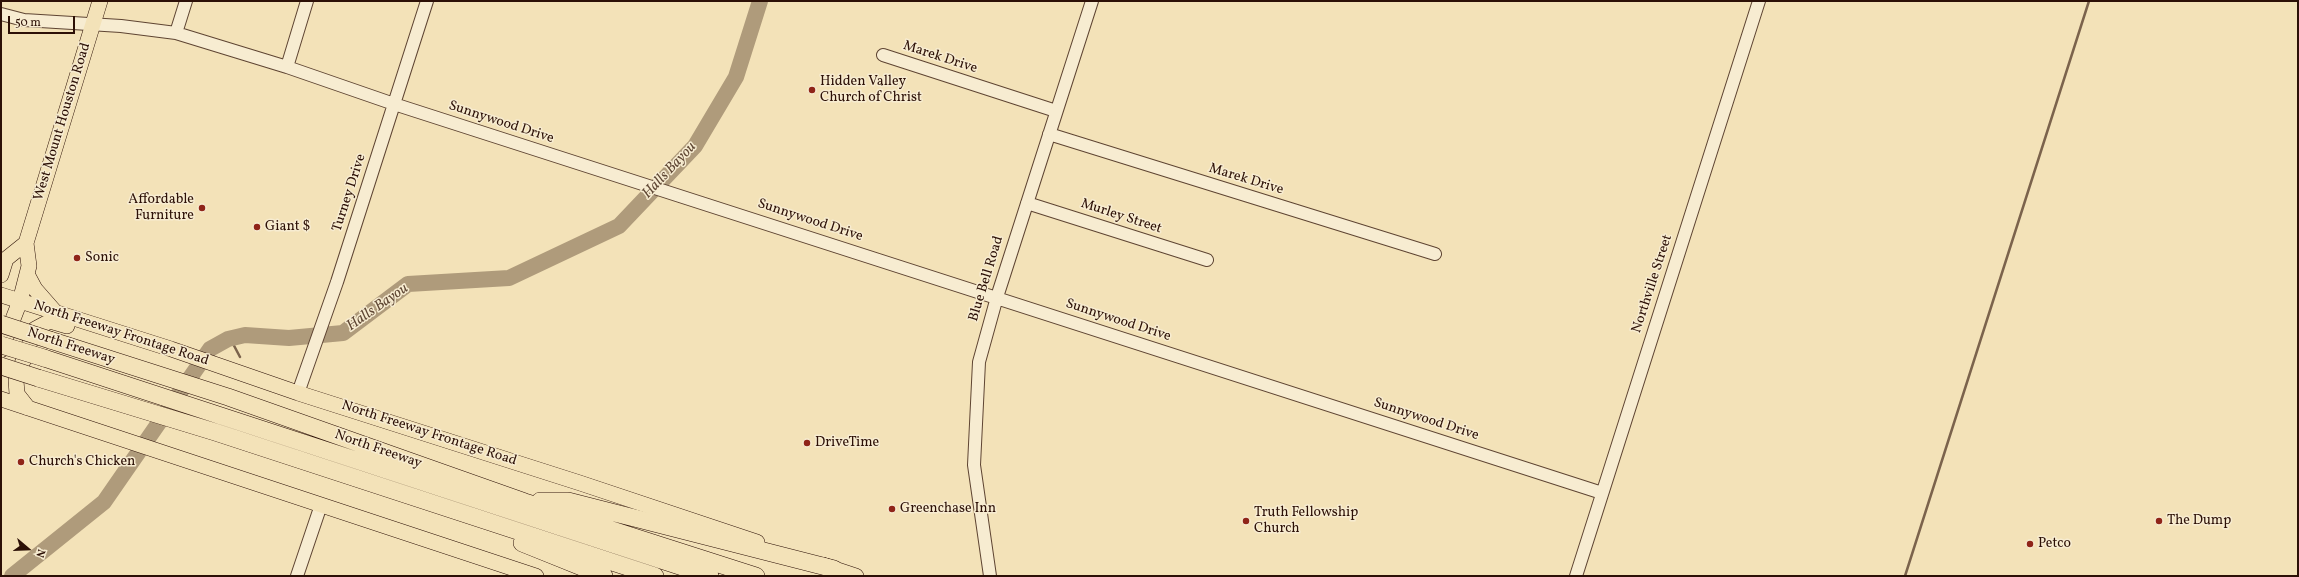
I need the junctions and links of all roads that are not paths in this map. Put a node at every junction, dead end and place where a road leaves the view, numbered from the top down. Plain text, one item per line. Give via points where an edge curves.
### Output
1 (100, 1) edge
2 (186, 1) edge
3 (307, 1) edge
4 (427, 1) edge
5 (1092, 1) edge
6 (1759, 1) edge
7 (1, 14) edge
8 (92, 24) junction
9 (176, 33) junction
10 (883, 55) dead end
11 (287, 66) junction
12 (394, 104) junction
13 (1056, 111) junction
14 (1049, 134) junction
15 (1026, 203) junction
16 (26, 243) junction
17 (1435, 254) dead end
18 (1207, 260) dead end
19 (27, 274) junction
20 (1, 275) edge
21 (1, 295) edge
22 (996, 297) junction
23 (20, 301) junction
24 (57, 314) junction
25 (1, 324) edge
26 (1, 345) edge
27 (171, 349) junction
28 (1, 350) edge
29 (1, 366) edge
30 (298, 394) junction
31 (1, 399) edge
32 (25, 408) junction
33 (1, 409) edge
34 (1602, 493) junction
35 (525, 502) junction
36 (321, 505) junction
37 (494, 524) junction
38 (834, 569) junction
39 (297, 576) edge
40 (536, 576) edge
41 (604, 576) edge
42 (655, 576) edge
43 (710, 576) edge
44 (756, 576) edge
45 (856, 576) edge
46 (990, 576) edge
47 (1576, 576) edge

1 - 8 main road, West Mount Houston Road
2 - 9 street
3 - 11 street
4 - 12 street, Turney Drive
5 - 13 street, Blue Bell Road
6 - 34 street, Northville Street
7 - 8 street, Sunnywood Drive via 24,20
8 - 9 street, Sunnywood Drive
8 - 16 main road, West Mount Houston Road
9 - 11 street, Sunnywood Drive
10 - 13 street, Marek Drive
11 - 12 street, Sunnywood Drive
12 - 22 street, Sunnywood Drive
12 - 30 street, Turney Drive
13 - 14 street, Blue Bell Road
14 - 15 street, Blue Bell Road
14 - 17 street, Marek Drive
15 - 18 street, Murley Street
15 - 22 street, Blue Bell Road
16 - 19 main road, West Mount Houston Road via 30,266
16 - 20 main road via 6,259
19 - 23 main road, West Mount Houston Road
19 - 24 main road via 35,290
21 - 23 main road, North Freeway Frontage Road
22 - 34 street, Sunnywood Drive
22 - 46 street, Blue Bell Road via 979,362 974,465
23 - 24 main road, North Freeway Frontage Road
23 - 28 main road, West Mount Houston Road
24 - 27 main road, North Freeway Frontage Road
25 - 35 highway, North Freeway, bridge via 228,397
26 - 43 highway, North Freeway, bridge
27 - 30 main road, North Freeway Frontage Road
27 - 32 main road via 116,342 58,322 42,324 35,329 16,380 17,394
29 - 37 highway, bridge via 215,432
30 - 38 main road, North Freeway Frontage Road via 589,486
31 - 32 main road
32 - 33 main road
32 - 36 main road
34 - 47 street, Northville Street
35 - 38 highway via 568,501
35 - 44 highway, North Freeway
36 - 39 street
36 - 40 main road
37 - 41 highway via 525,545
37 - 42 highway
38 - 45 main road, North Freeway Frontage Road

